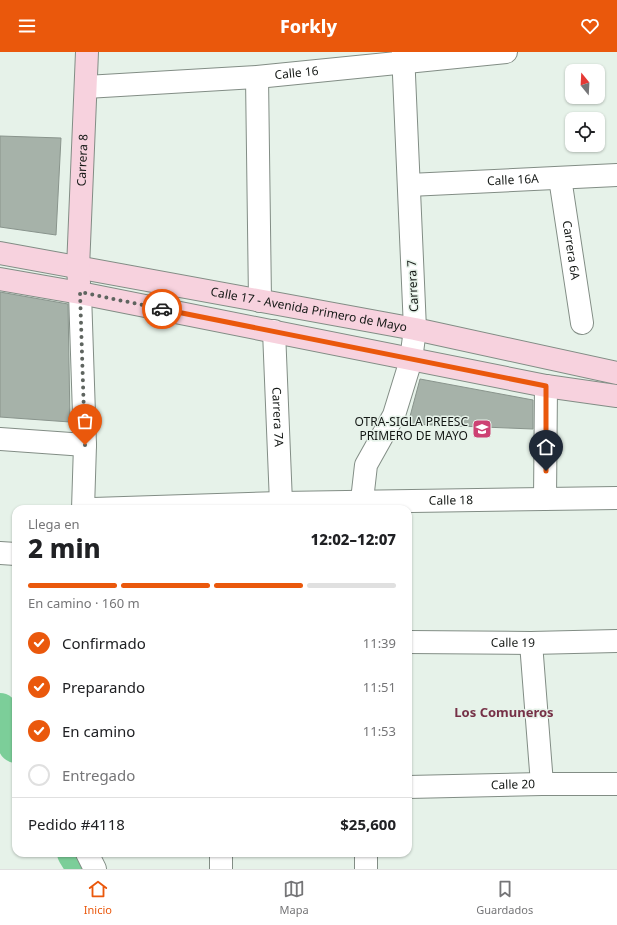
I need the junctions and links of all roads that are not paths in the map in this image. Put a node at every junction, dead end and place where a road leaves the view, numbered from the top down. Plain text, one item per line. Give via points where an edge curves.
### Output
1 (87, 52) edge
2 (506, 52) edge
3 (403, 57) edge
4 (257, 77) junction
5 (86, 86) junction
6 (617, 175) edge
7 (560, 178) junction
8 (409, 185) junction
9 (0, 254) edge
10 (78, 268) junction
11 (0, 279) edge
12 (80, 292) junction
13 (260, 301) junction
14 (582, 323) dead end
15 (415, 329) junction
16 (274, 331) junction
17 (411, 360) junction
18 (617, 373) edge
19 (546, 386) junction
20 (617, 396) edge
21 (0, 439) edge
22 (85, 445) junction
23 (617, 498) edge
24 (545, 499) junction
25 (281, 504) junction
26 (83, 505) edge
27 (265, 505) edge
28 (321, 505) edge
29 (361, 505) edge
30 (387, 505) edge
31 (0, 553) edge
32 (12, 554) edge
33 (617, 641) edge
34 (412, 642) edge
35 (531, 643) junction
36 (542, 784) junction
37 (617, 784) edge
38 (412, 787) edge
39 (89, 857) edge
40 (221, 857) edge
41 (366, 857) edge
42 (95, 869) edge
43 (221, 869) edge
44 (366, 869) edge

1 - 5 main road, Carrera 8
2 - 3 street, Calle 16
3 - 4 street, Calle 16
3 - 8 street, Carrera 7
4 - 5 street, Calle 16
4 - 13 street
5 - 10 main road, Carrera 8
6 - 7 street, Calle 16A
7 - 8 street, Calle 16A
7 - 14 street, Carrera 6A
8 - 15 street, Carrera 7
9 - 10 main road, Calle 17 - Avenida Primero de Mayo
10 - 12 main road, Carrera 8
10 - 13 main road, Calle 17 - Avenida Primero de Mayo
11 - 12 main road
12 - 16 main road
12 - 22 street
13 - 15 main road, Calle 17 - Avenida Primero de Mayo
15 - 17 street, Carrera 7
15 - 18 main road, Calle 17 - Avenida Primero de Mayo
16 - 17 main road
16 - 25 street, Carrera 7A
17 - 19 main road
17 - 29 street, Carrera 7 via 394,415 366,465
19 - 20 main road
19 - 24 street
21 - 22 street
22 - 26 street
23 - 24 street, Calle 18
24 - 30 street, Calle 18
25 - 27 street, Calle 18
25 - 28 street, Calle 18
31 - 32 street
33 - 35 street, Calle 19
34 - 35 street, Calle 19
35 - 36 street
36 - 37 street, Calle 20
36 - 38 street, Calle 20
39 - 42 street
40 - 43 street
41 - 44 street

